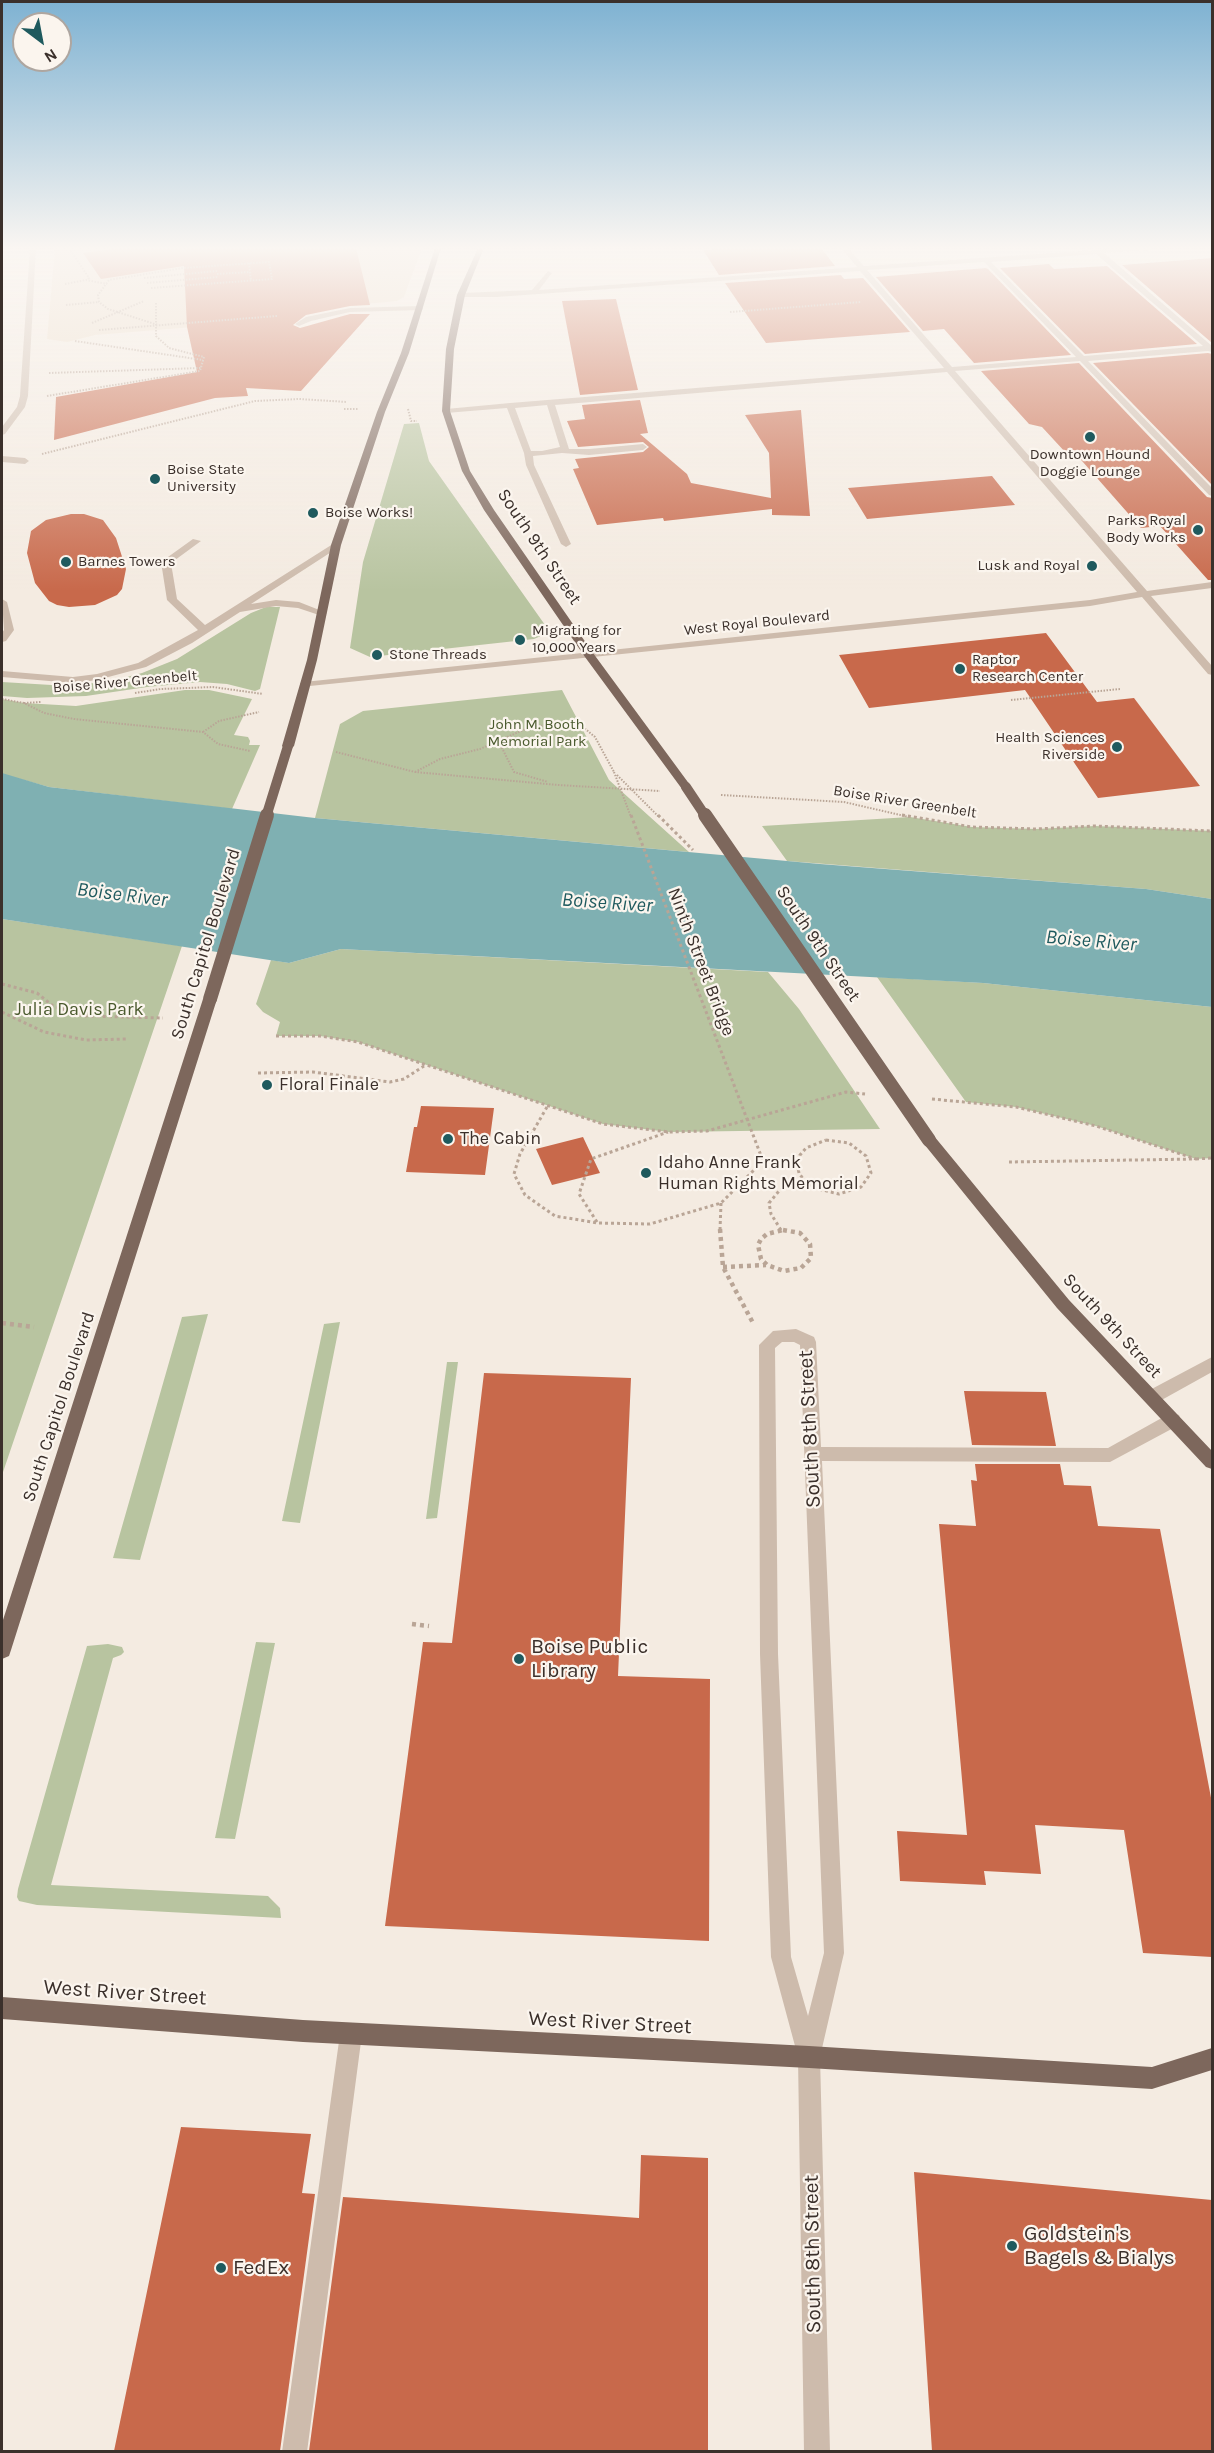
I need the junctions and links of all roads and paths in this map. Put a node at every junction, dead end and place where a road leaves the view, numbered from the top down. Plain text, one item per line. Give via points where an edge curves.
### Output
1 (26, 362) edge
2 (202, 362) edge
3 (400, 362) edge
4 (449, 362) edge
5 (943, 362) edge
6 (1028, 362) edge
7 (1086, 362) edge
8 (201, 368) junction
9 (949, 369) junction
10 (47, 373) dead end
11 (43, 397) dead end
12 (347, 402) dead end
13 (550, 402) junction
14 (510, 405) junction
15 (344, 409) dead end
16 (363, 409) dead end
17 (402, 409) dead end
18 (446, 411) junction
19 (417, 421) dead end
20 (2, 432) edge
21 (643, 447) dead end
22 (563, 451) junction
23 (528, 453) junction
24 (41, 454) dead end
25 (2, 459) edge
26 (25, 461) dead end
27 (1212, 493) edge
28 (196, 541) dead end
29 (566, 544) dead end
30 (336, 545) junction
31 (1212, 585) edge
32 (1145, 595) junction
33 (2, 602) edge
34 (234, 610) junction
35 (322, 613) junction
36 (204, 630) junction
37 (2, 639) edge
38 (589, 655) junction
39 (1212, 672) edge
40 (2, 674) edge
41 (304, 685) junction
42 (1120, 688) dead end
43 (127, 694) dead end
44 (263, 694) dead end
45 (2, 699) edge
46 (1011, 700) dead end
47 (47, 702) dead end
48 (24, 703) junction
49 (259, 712) dead end
50 (203, 732) junction
51 (498, 742) junction
52 (250, 751) dead end
53 (336, 752) dead end
54 (415, 772) junction
55 (614, 772) junction
56 (558, 785) junction
57 (665, 791) dead end
58 (712, 794) dead end
59 (1212, 831) edge
60 (693, 850) dead end
61 (2, 984) edge
62 (2, 1012) edge
63 (163, 1018) dead end
64 (276, 1036) dead end
65 (126, 1039) dead end
66 (425, 1066) junction
67 (258, 1073) dead end
68 (868, 1094) dead end
69 (922, 1098) dead end
70 (547, 1107) junction
71 (669, 1132) junction
72 (1212, 1158) edge
73 (1196, 1159) junction
74 (1009, 1162) dead end
75 (805, 1182) junction
76 (721, 1203) junction
77 (598, 1223) junction
78 (781, 1230) junction
79 (767, 1265) junction
80 (723, 1267) junction
81 (2, 1323) edge
82 (34, 1327) dead end
83 (767, 1345) junction
84 (1212, 1364) edge
85 (1152, 1397) junction
86 (1173, 1420) junction
87 (812, 1454) junction
88 (1212, 1462) edge
89 (412, 1624) dead end
90 (429, 1626) dead end
91 (2, 1650) edge
92 (2, 2008) edge
93 (351, 2034) junction
94 (809, 2057) junction
95 (1212, 2059) edge
96 (294, 2451) edge
97 (817, 2451) edge

1 - 20 street via 21,407
2 - 8 path
3 - 30 main road, South Capitol Boulevard
4 - 18 main road
5 - 9 street
6 - 9 street
7 - 27 street
8 - 10 path
8 - 11 path
9 - 13 street
9 - 32 street
12 - 24 path via 247,402
13 - 14 street
13 - 22 street
14 - 18 street
14 - 23 street
15 - 16 path
17 - 19 path via 408,409 411,421
18 - 38 main road, South 9th Street via 466,471
21 - 22 street
22 - 23 street
23 - 29 street
25 - 26 street
28 - 36 street via 166,562 172,600
30 - 34 street
30 - 35 main road, South Capitol Boulevard
31 - 32 street, West Royal Boulevard
32 - 38 street, West Royal Boulevard
32 - 39 street
33 - 37 street via 9,630
34 - 35 street via 276,603
34 - 36 street
35 - 41 main road, South Capitol Boulevard
36 - 40 street via 158,658 97,677 74,680
38 - 41 street, West Royal Boulevard
38 - 85 main road, South 9th Street, bridge via 686,787 929,1140 1063,1304
41 - 91 main road, South Capitol Boulevard, bridge via 210,999
42 - 46 path
43 - 44 path, Boise River Greenbelt via 213,687
45 - 48 path, Boise River Greenbelt
47 - 48 path, Boise River Greenbelt
48 - 50 path, Boise River Greenbelt via 44,713 74,719
49 - 50 path via 219,721
50 - 52 path, Boise River Greenbelt via 218,744
51 - 54 path via 440,759
51 - 55 path via 530,727 567,723 596,737
51 - 56 path via 514,772
53 - 54 path
54 - 56 path
55 - 60 path, bridge
55 - 76 path, Ninth Street Bridge, bridge via 763,1161
56 - 57 path
58 - 59 path, Boise River Greenbelt via 844,802 972,827 1095,826
61 - 63 path via 37,993 53,1006 84,1016
62 - 65 path via 44,1032 86,1040
64 - 66 path via 320,1036 358,1042
66 - 67 path via 404,1079 390,1082 313,1072
66 - 70 path
68 - 71 path via 846,1092 707,1131
69 - 73 path via 1016,1107 1096,1126
70 - 71 path via 603,1124
70 - 77 path via 520,1154 514,1174 525,1196 555,1216
71 - 77 path via 591,1160 579,1194
72 - 73 path
73 - 74 path
75 - 75 path via 826,1193 851,1192 867,1181 870,1164 849,1143 816,1142 806,1148 797,1164
75 - 78 path via 791,1184 769,1203
76 - 77 path via 650,1224
76 - 80 path
78 - 79 path via 767,1234 758,1245 761,1259
78 - 79 path via 792,1230 806,1239 811,1258 793,1271
79 - 80 path
80 - 83 path
81 - 82 path
83 - 87 street, South 8th Street via 778,1335 796,1335 808,1342
83 - 94 street, South 8th Street via 769,1654 782,1957
84 - 85 street
85 - 86 main road, South 9th Street
86 - 87 street via 1110,1455
86 - 88 main road, South 9th Street
87 - 94 street, South 8th Street via 834,1953
89 - 90 path
92 - 93 main road, West River Street
93 - 94 main road, West River Street
93 - 96 street
94 - 95 main road, West River Street via 1152,2078
94 - 97 street, South 8th Street

